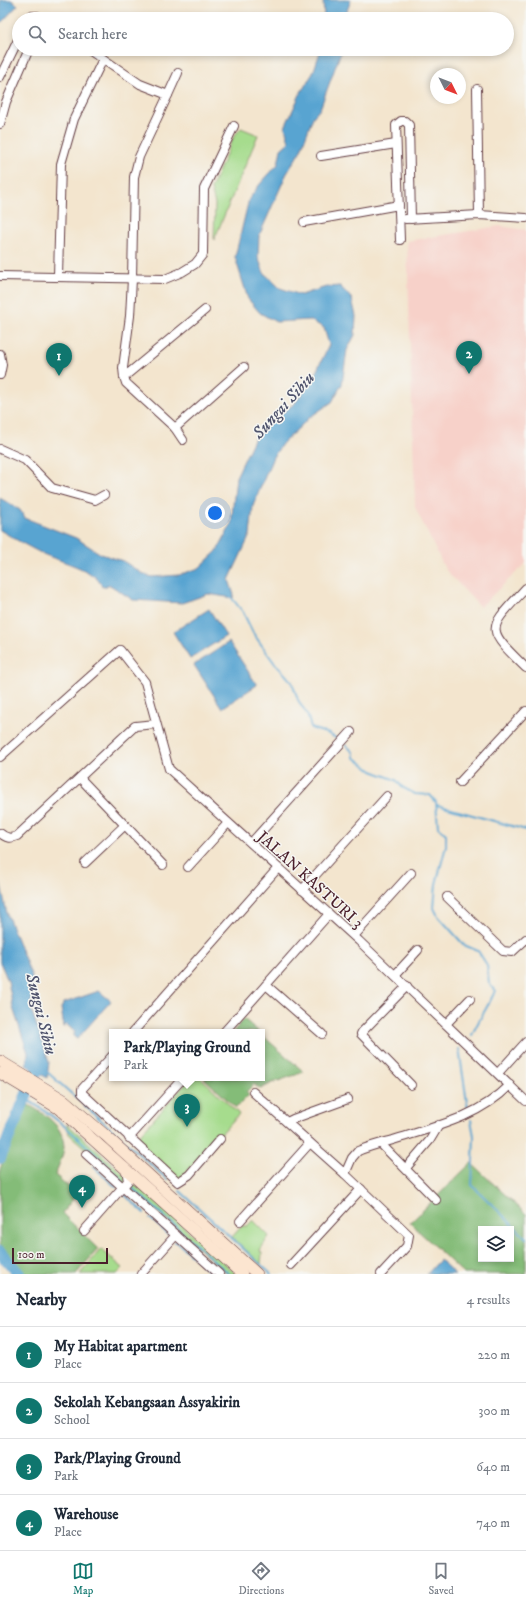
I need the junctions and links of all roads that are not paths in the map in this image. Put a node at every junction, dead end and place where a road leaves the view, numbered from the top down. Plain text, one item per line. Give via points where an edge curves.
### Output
1 (12, 52) edge
2 (26, 56) edge
3 (98, 56) edge
4 (103, 59) junction
5 (178, 73) dead end
6 (0, 77) edge
7 (477, 89) dead end
8 (168, 95) junction
9 (0, 124) edge
10 (234, 126) dead end
11 (396, 144) junction
12 (320, 156) dead end
13 (399, 205) junction
14 (479, 215) junction
15 (526, 218) edge
16 (411, 219) junction
17 (399, 220) junction
18 (304, 222) dead end
19 (400, 240) dead end
20 (0, 276) edge
21 (58, 276) junction
22 (132, 279) junction
23 (205, 310) dead end
24 (0, 354) edge
25 (244, 367) dead end
26 (0, 375) edge
27 (124, 377) junction
28 (174, 428) junction
29 (183, 440) dead end
30 (0, 449) edge
31 (104, 495) dead end
32 (526, 588) edge
33 (526, 668) edge
34 (526, 710) edge
35 (156, 724) junction
36 (351, 732) dead end
37 (0, 758) edge
38 (80, 778) junction
39 (460, 782) dead end
40 (387, 796) dead end
41 (228, 823) junction
42 (126, 825) junction
43 (0, 833) edge
44 (250, 844) junction
45 (85, 863) dead end
46 (163, 865) dead end
47 (188, 867) dead end
48 (278, 868) junction
49 (411, 873) dead end
50 (302, 890) junction
51 (447, 897) dead end
52 (329, 914) junction
53 (354, 936) junction
54 (526, 939) edge
55 (418, 950) dead end
56 (395, 975) junction
57 (266, 985) junction
58 (407, 986) junction
59 (470, 999) dead end
60 (446, 1024) junction
61 (136, 1029) edge
62 (227, 1029) edge
63 (322, 1034) dead end
64 (526, 1042) edge
65 (109, 1059) edge
66 (0, 1061) edge
67 (0, 1073) edge
68 (498, 1073) junction
69 (180, 1081) edge
70 (411, 1085) dead end
71 (510, 1085) junction
72 (253, 1092) dead end
73 (348, 1099) dead end
74 (526, 1101) edge
75 (61, 1104) junction
76 (287, 1122) junction
77 (439, 1126) junction
78 (129, 1138) junction
79 (220, 1139) dead end
80 (310, 1143) junction
81 (381, 1144) junction
82 (86, 1154) dead end
83 (406, 1168) junction
84 (126, 1169) junction
85 (345, 1174) junction
86 (178, 1182) junction
87 (123, 1187) junction
88 (361, 1189) junction
89 (165, 1197) junction
90 (436, 1200) dead end
91 (240, 1221) dead end
92 (84, 1232) dead end
93 (176, 1235) junction
94 (291, 1265) dead end
95 (141, 1274) edge
96 (219, 1274) edge
97 (242, 1274) edge
98 (257, 1274) edge
99 (381, 1274) edge

1 - 6 street
2 - 9 street via 6,102
3 - 4 street
4 - 8 street via 140,84
4 - 21 street via 74,119 61,164
5 - 8 street
7 - 14 street
8 - 22 street via 139,157 134,177
10 - 22 street via 204,190 203,254 195,264 172,277
11 - 12 street
11 - 13 street
11 - 16 street via 396,125 405,121 409,125
13 - 17 street
13 - 18 street
14 - 15 street
14 - 16 street
16 - 17 street
17 - 19 street
20 - 21 street
21 - 22 street
22 - 27 street
23 - 27 street
24 - 26 street
25 - 28 street
27 - 28 street via 126,383
28 - 29 street
30 - 31 street via 25,460 52,488 95,500
32 - 33 street via 498,619 494,629 502,645
34 - 39 street
35 - 37 street, JALAN KASTURI 3 via 144,682 120,650
35 - 38 street via 135,726
35 - 41 street, JALAN KASTURI 3 via 167,766
36 - 44 street
38 - 42 street
38 - 43 street via 17,836 5,837
40 - 50 street
41 - 44 street, JALAN KASTURI 3
41 - 47 street
42 - 45 street
42 - 46 street
44 - 48 street, JALAN KASTURI 3
48 - 50 street, JALAN KASTURI 3
48 - 61 street
49 - 53 street
50 - 52 street, JALAN KASTURI 3
51 - 54 street via 503,951 512,952
52 - 53 street, JALAN KASTURI 3
52 - 57 street
53 - 56 street, JALAN KASTURI 3
55 - 56 street
56 - 58 street, JALAN KASTURI 3
57 - 62 street
57 - 63 street
58 - 60 street, JALAN KASTURI 3
58 - 70 street via 362,1034
59 - 60 street
60 - 68 street, JALAN KASTURI 3
64 - 68 street
65 - 78 street via 81,1091
66 - 75 street
67 - 75 street
68 - 71 street, JALAN KASTURI 3
69 - 78 street
71 - 74 street, JALAN KASTURI 3
71 - 77 street via 492,1102 480,1109
72 - 76 street
73 - 76 street
75 - 84 street
75 - 89 street
76 - 80 street
77 - 81 street
77 - 83 street
78 - 86 street
79 - 86 street via 189,1174
80 - 85 street
80 - 91 street
81 - 83 street
81 - 85 street via 358,1151
82 - 87 street
83 - 90 street
84 - 87 street via 128,1178
84 - 89 street
85 - 88 street
86 - 89 street
87 - 92 street
87 - 93 street
88 - 94 street
88 - 99 street via 409,1235 407,1246
89 - 97 street
89 - 98 street
93 - 95 street
93 - 96 street

